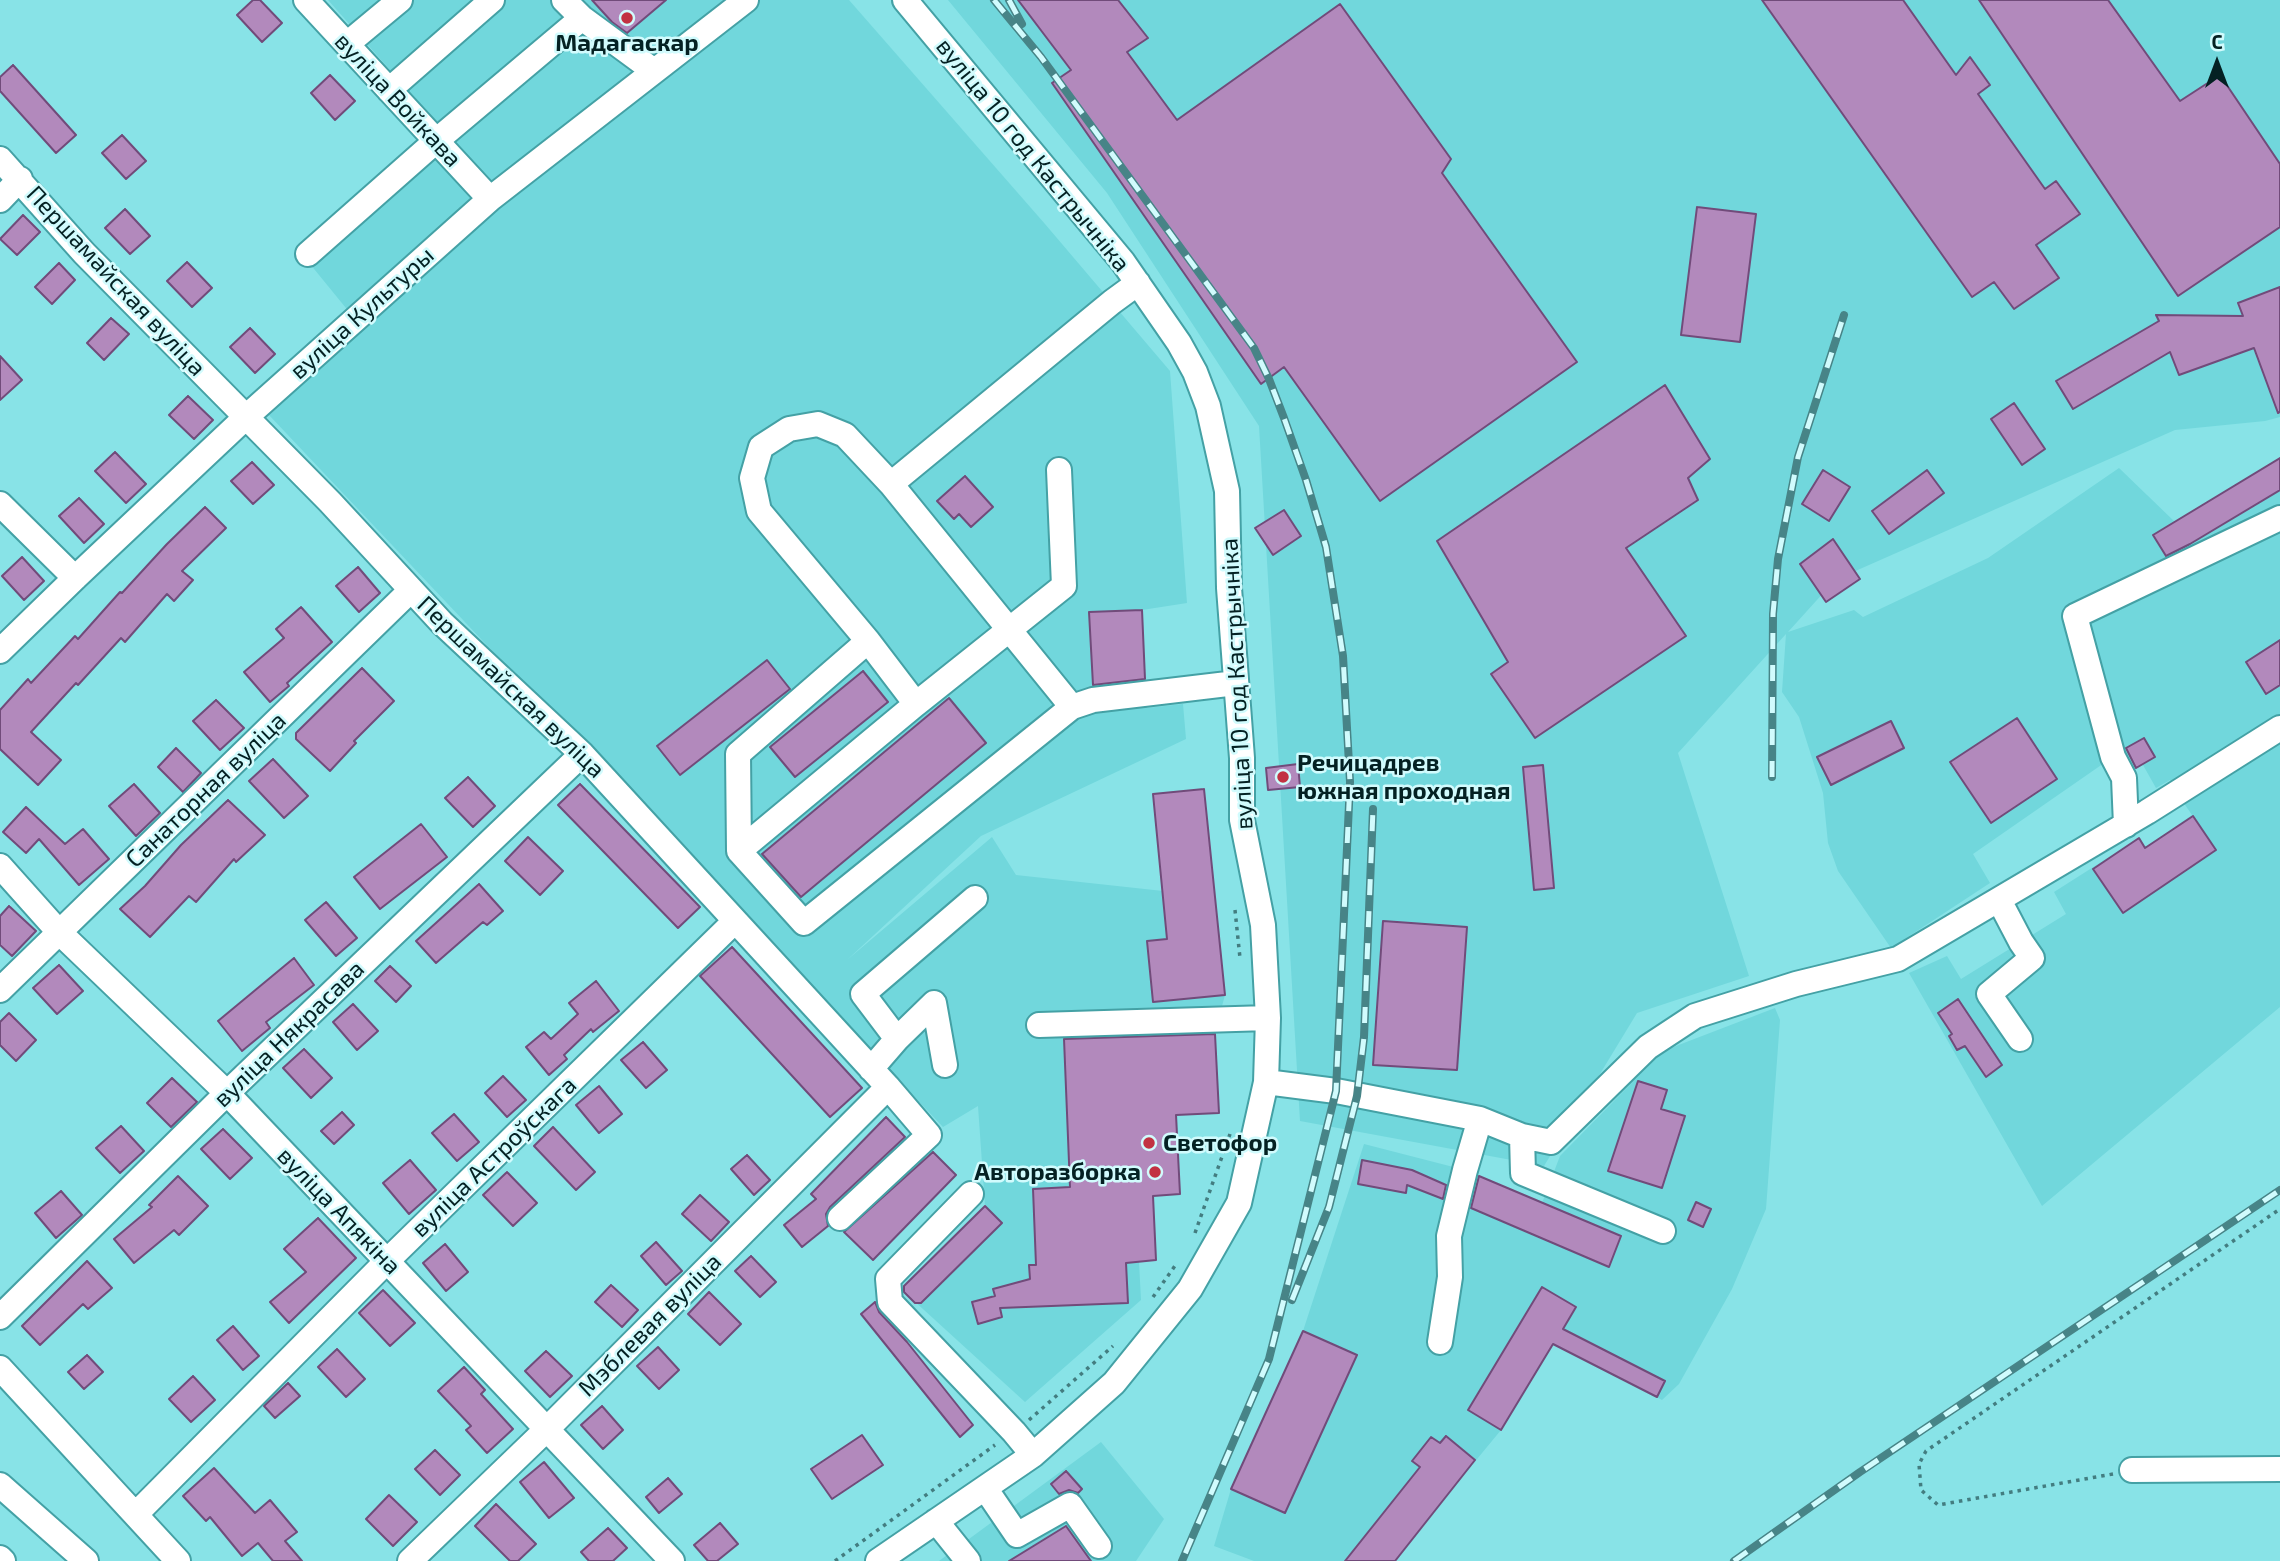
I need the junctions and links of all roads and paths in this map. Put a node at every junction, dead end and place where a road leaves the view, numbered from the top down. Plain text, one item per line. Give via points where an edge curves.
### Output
1 (306, 0) edge
2 (400, 0) edge
3 (492, 0) edge
4 (564, 0) edge
5 (746, 0) edge
6 (905, 0) edge
7 (582, 18) junction
8 (347, 44) junction
9 (654, 71) junction
10 (389, 90) junction
11 (436, 141) junction
12 (0, 159) edge
13 (20, 179) junction
14 (490, 199) junction
15 (0, 200) edge
16 (308, 254) dead end
17 (1138, 283) junction
18 (246, 417) junction
19 (1059, 470) dead end
20 (891, 484) junction
21 (0, 503) edge
22 (2280, 518) edge
23 (75, 578) junction
24 (411, 590) junction
25 (1009, 629) junction
26 (868, 641) junction
27 (0, 652) edge
28 (1236, 683) junction
29 (916, 704) junction
30 (1072, 707) junction
31 (2280, 729) edge
32 (582, 754) junction
33 (2126, 825) junction
34 (739, 851) junction
35 (0, 866) edge
36 (975, 898) dead end
37 (1999, 900) junction
38 (1235, 907) dead end
39 (735, 921) junction
40 (59, 932) junction
41 (1242, 970) dead end
42 (0, 990) edge
43 (1268, 1018) junction
44 (1039, 1025) dead end
45 (897, 1040) junction
46 (2020, 1040) dead end
47 (945, 1065) dead end
48 (879, 1078) junction
49 (1266, 1082) junction
50 (227, 1093) junction
51 (1480, 1119) junction
52 (1232, 1128) dead end
53 (1522, 1136) junction
54 (971, 1194) dead end
55 (2280, 1209) edge
56 (840, 1218) dead end
57 (1663, 1231) dead end
58 (1195, 1232) dead end
59 (1183, 1255) dead end
60 (387, 1261) junction
61 (1145, 1307) dead end
62 (0, 1317) edge
63 (1440, 1342) dead end
64 (1113, 1346) dead end
65 (0, 1368) edge
66 (548, 1428) junction
67 (1014, 1432) junction
68 (1033, 1455) junction
69 (2280, 1469) edge
70 (2132, 1470) joint
71 (0, 1485) edge
72 (985, 1488) junction
73 (136, 1514) junction
74 (936, 1521) junction
75 (1099, 1546) dead end
76 (86, 1561) edge
77 (178, 1561) edge
78 (410, 1561) edge
79 (672, 1561) edge
80 (835, 1561) edge
81 (878, 1561) edge
82 (968, 1561) edge

1 - 8 street, вуліца Войкава
2 - 8 street
3 - 10 street
4 - 7 street
5 - 9 street, вуліца Культуры
6 - 17 street, вуліца 10 год Кастрычніка
7 - 9 street
7 - 11 street
8 - 10 street, вуліца Войкава
9 - 14 street, вуліца Культуры
10 - 11 street, вуліца Войкава
11 - 14 street, вуліца Войкава
11 - 16 street
12 - 13 street, Першамайская вуліца
13 - 15 street
13 - 18 street, Першамайская вуліца via 84,253
14 - 18 street, вуліца Культуры
17 - 20 street
17 - 28 street, вуліца 10 год Кастрычніка via 1179,343 1208,407 1227,491
18 - 23 street, вуліца Культуры
18 - 24 street, Першамайская вуліца
19 - 25 street via 1064,586
20 - 25 street
20 - 26 street via 845,435 818,424 789,429 761,447 752,478 760,511
21 - 23 street
22 - 33 street via 2075,617 2113,757 2124,778
23 - 27 street, вуліца Культуры
24 - 32 street, Першамайская вуліца
24 - 40 street, Санаторная вуліца
25 - 29 street
25 - 30 street
26 - 29 street
26 - 34 street via 738,754
28 - 30 street via 1093,700
28 - 43 street, вуліца 10 год Кастрычніка via 1242,820 1262,925
29 - 34 street
30 - 34 street via 804,923
31 - 33 street
32 - 39 street, Першамайская вуліца
32 - 50 street, вуліца Някрасава
33 - 37 street
35 - 40 street, вуліца Апякіна
36 - 45 street via 863,994
37 - 46 street via 2032,958 1989,993
37 - 53 street via 1898,959 1796,984 1695,1016 1648,1047 1550,1142
38 - 41 path
39 - 48 street, Першамайская вуліца
39 - 60 street, вуліца Астроўскага
40 - 42 street, Санаторная вуліца
40 - 50 street, вуліца Апякіна
43 - 44 street
43 - 49 street, вуліца 10 год Кастрычніка
45 - 47 street, Мэблевая вуліца via 934,1003
45 - 48 street, Мэблевая вуліца
48 - 56 street, Першамайская вуліца via 929,1135
48 - 66 street, Мэблевая вуліца
49 - 51 street
49 - 68 street, вуліца 10 год Кастрычніка via 1239,1203 1190,1289 1114,1382
50 - 60 street, вуліца Апякіна
50 - 62 street, вуліца Някрасава
51 - 53 street
51 - 63 street via 1449,1236 1450,1277
52 - 58 path
53 - 57 street via 1522,1173
54 - 67 street via 888,1279 890,1302
55 - 70 path via 1926,1451 1919,1464 1922,1490 1938,1505
59 - 61 path
60 - 66 street, вуліца Апякіна
60 - 73 street, вуліца Астроўскага
64 - 67 path
65 - 73 street
66 - 78 street, Мэблевая вуліца
66 - 79 street, вуліца Апякіна
67 - 68 street
67 - 80 path
68 - 72 street, вуліца 10 год Кастрычніка
69 - 70 street
71 - 76 street
72 - 74 street, вуліца 10 год Кастрычніка
72 - 75 street via 1017,1535 1070,1505
73 - 77 street
74 - 81 street, вуліца 10 год Кастрычніка
74 - 82 street

